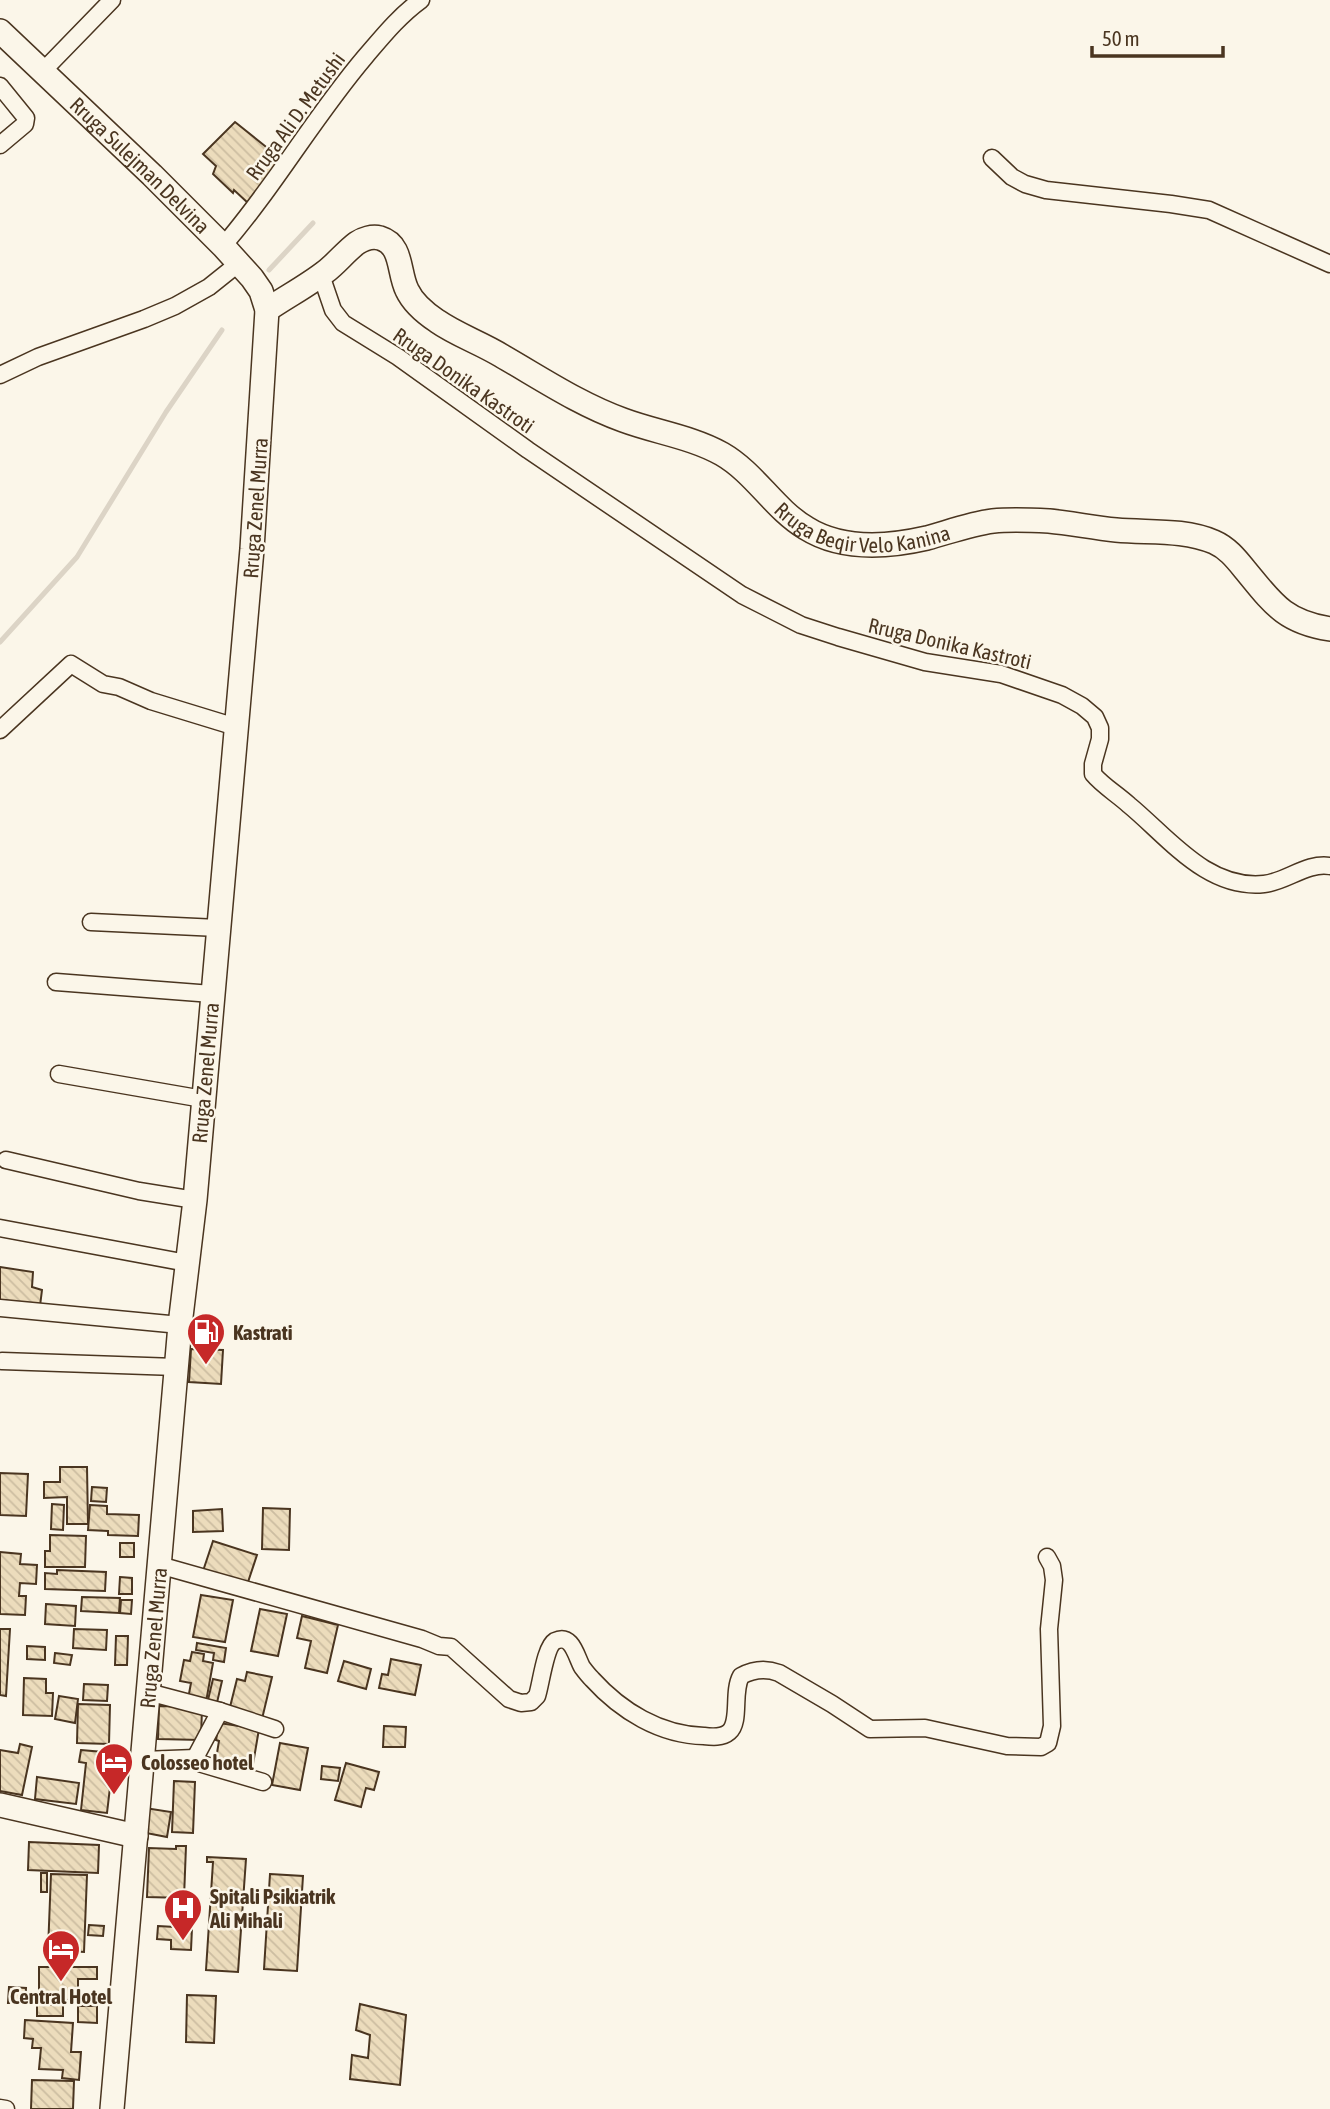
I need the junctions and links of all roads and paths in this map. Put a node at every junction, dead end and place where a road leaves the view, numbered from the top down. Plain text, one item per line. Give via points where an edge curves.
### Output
1 (112, 0) edge
2 (421, 0) edge
3 (400, 6) edge
4 (0, 31) edge
5 (43, 71) junction
6 (0, 86) edge
7 (0, 145) edge
8 (992, 158) dead end
9 (223, 246) junction
10 (239, 263) junction
11 (1330, 264) edge
12 (321, 275) junction
13 (267, 310) junction
14 (0, 375) edge
15 (1330, 629) edge
16 (236, 727) junction
17 (0, 730) edge
18 (1330, 866) edge
19 (91, 922) dead end
20 (218, 928) junction
21 (56, 982) dead end
22 (212, 994) junction
23 (59, 1074) dead end
24 (202, 1099) junction
25 (6, 1160) dead end
26 (194, 1200) junction
27 (0, 1228) edge
28 (187, 1263) junction
29 (0, 1308) edge
30 (180, 1325) junction
31 (2, 1362) dead end
32 (176, 1367) junction
33 (1047, 1558) dead end
34 (159, 1565) junction
35 (148, 1692) junction
36 (220, 1711) junction
37 (275, 1729) dead end
38 (195, 1758) junction
39 (143, 1760) junction
40 (263, 1782) dead end
41 (0, 1805) edge
42 (136, 1836) junction
43 (0, 2108) edge
44 (6, 2109) edge
45 (111, 2109) edge

1 - 5 street
2 - 3 street, Rruga Ali D. Metushi
3 - 9 street, Rruga Ali D. Metushi
4 - 5 main road, Rruga Sulejman Delvina
5 - 9 main road, Rruga Sulejman Delvina
6 - 7 street via 26,118
8 - 11 street via 1012,177 1046,190 1209,210
9 - 10 main road, Rruga Sulejman Delvina
10 - 13 main road, Rruga Sulejman Delvina via 261,291
10 - 14 street via 175,306
12 - 13 main road
12 - 15 main road, Rruga Beqir Velo Kanina via 355,244 373,237 383,239 397,253 408,293 437,321 582,404 723,455 805,528 825,537 849,543 901,543 993,521 1021,520 1195,536 1231,553 1287,615
12 - 18 street, Rruga Donika Kastroti via 333,310 343,323 742,595 801,625 925,662 1001,674 1083,706 1100,728 1093,774 1198,866 1253,885
13 - 16 main road, Rruga Zenel Murra
16 - 17 street via 103,684 71,664
16 - 20 main road, Rruga Zenel Murra
19 - 20 street
20 - 22 main road, Rruga Zenel Murra
21 - 22 street
22 - 24 main road, Rruga Zenel Murra
23 - 24 street
24 - 26 main road, Rruga Zenel Murra
25 - 26 street
26 - 28 main road, Rruga Zenel Murra
27 - 28 street
28 - 30 main road, Rruga Zenel Murra
29 - 30 street
30 - 32 main road, Rruga Zenel Murra
31 - 32 street
32 - 34 main road, Rruga Zenel Murra
33 - 34 street via 1054,1572 1049,1629 1052,1726 1048,1743 1030,1748 925,1727 870,1729 770,1670 741,1676 730,1731 716,1737 671,1732 650,1725 602,1689 565,1640 550,1645 537,1696 521,1703 509,1699 451,1647
34 - 35 main road, Rruga Zenel Murra
35 - 36 street
35 - 39 main road, Rruga Zenel Murra
36 - 37 street
36 - 38 street
38 - 39 street
38 - 40 street
39 - 42 main road, Rruga Zenel Murra
41 - 42 main road
42 - 45 main road, Rruga Zenel Murra
43 - 44 street

